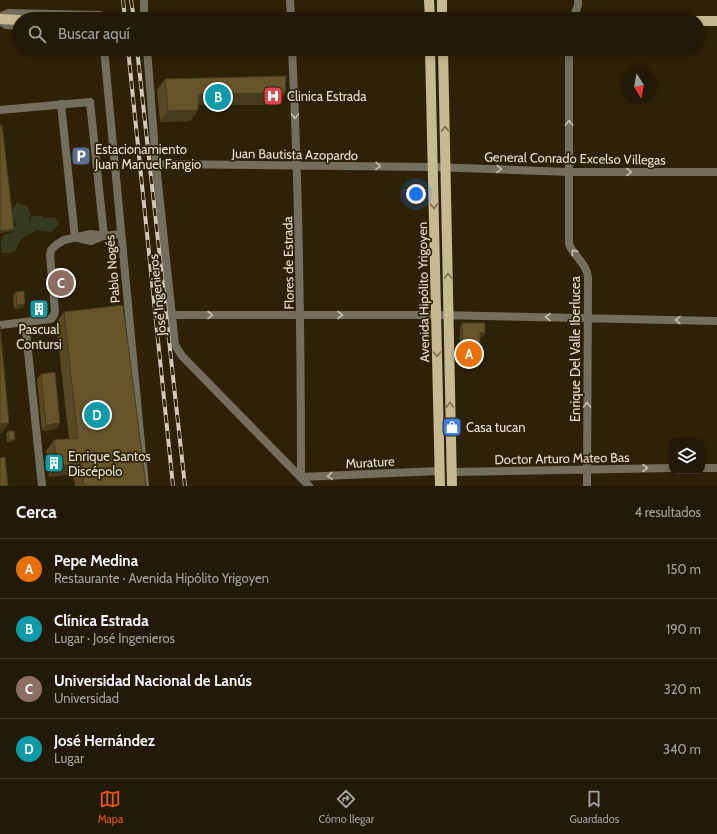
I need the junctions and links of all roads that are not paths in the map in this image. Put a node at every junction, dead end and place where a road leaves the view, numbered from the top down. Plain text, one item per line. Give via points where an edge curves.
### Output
1 (144, 0) edge
2 (290, 0) edge
3 (429, 0) edge
4 (442, 0) edge
5 (578, 0) edge
6 (144, 12) edge
7 (291, 12) edge
8 (430, 12) edge
9 (442, 12) edge
10 (576, 12) edge
11 (12, 13) edge
12 (0, 19) edge
13 (12, 20) edge
14 (705, 21) edge
15 (717, 21) edge
16 (12, 25) edge
17 (105, 56) edge
18 (148, 56) edge
19 (292, 56) edge
20 (430, 56) edge
21 (443, 56) edge
22 (569, 56) edge
23 (61, 104) junction
24 (0, 110) edge
25 (156, 164) junction
26 (298, 166) junction
27 (433, 167) junction
28 (446, 168) junction
29 (569, 172) junction
30 (717, 172) edge
31 (121, 234) junction
32 (104, 236) junction
33 (76, 238) junction
34 (171, 315) junction
35 (301, 315) junction
36 (436, 315) junction
37 (448, 315) junction
38 (588, 317) junction
39 (717, 321) edge
40 (25, 322) junction
41 (0, 325) edge
42 (669, 468) edge
43 (705, 468) edge
44 (717, 468) edge
45 (587, 469) junction
46 (439, 471) junction
47 (452, 472) junction
48 (301, 477) junction
49 (42, 486) edge
50 (145, 486) edge
51 (309, 486) edge
52 (440, 486) edge
53 (452, 486) edge
54 (587, 486) edge

1 - 6 street
2 - 7 street
3 - 8 main road
4 - 9 main road
5 - 10 street
11 - 12 street
12 - 13 main road
12 - 16 street via 6,25
14 - 15 main road
17 - 31 street, Pablo Nogés
18 - 25 street, José Ingenieros
19 -> 26 street, Flores de Estrada
20 - 27 main road, Avenida Hipólito Yrigoyen
28 -> 21 main road, Avenida Hipólito Yrigoyen
29 -> 22 street, Enrique Del Valle Iberlucea
23 - 24 street
23 - 32 street via 90,102
23 - 33 street
25 - 26 street, Juan Bautista Azopardo
25 - 34 street, José Ingenieros
26 -> 27 street, Juan Bautista Azopardo
26 - 35 street, Flores de Estrada
27 - 28 street, General Conrado Excelso Villegas
27 -> 36 main road, Avenida Hipólito Yrigoyen
28 -> 29 street, General Conrado Excelso Villegas
37 -> 28 main road, Avenida Hipólito Yrigoyen
29 -> 30 street, General Conrado Excelso Villegas
38 -> 29 street, Enrique Del Valle Iberlucea via 588,273 569,244
31 - 32 street
31 - 50 street, Pablo Nogés
32 - 33 street via 92,241
33 - 40 street via 64,240 51,250 54,316 51,319
34 -> 35 street
34 - 48 street, José Ingenieros via 177,350
35 -> 36 street
35 - 48 street, Flores de Estrada
36 - 37 street
36 -> 46 main road, Avenida Hipólito Yrigoyen
38 -> 37 street
47 -> 37 main road, Avenida Hipólito Yrigoyen
39 -> 38 street
45 -> 38 street, Enrique Del Valle Iberlucea
40 - 41 street
40 - 49 street
45 -> 42 street, Doctor Arturo Mateo Bas
43 - 44 street
45 - 47 street, Doctor Arturo Mateo Bas
45 - 54 street, Enrique Del Valle Iberlucea
46 -> 48 street, Murature
46 - 52 main road, Avenida Hipólito Yrigoyen
47 - 53 main road, Avenida Hipólito Yrigoyen
48 - 51 street, José Ingenieros

